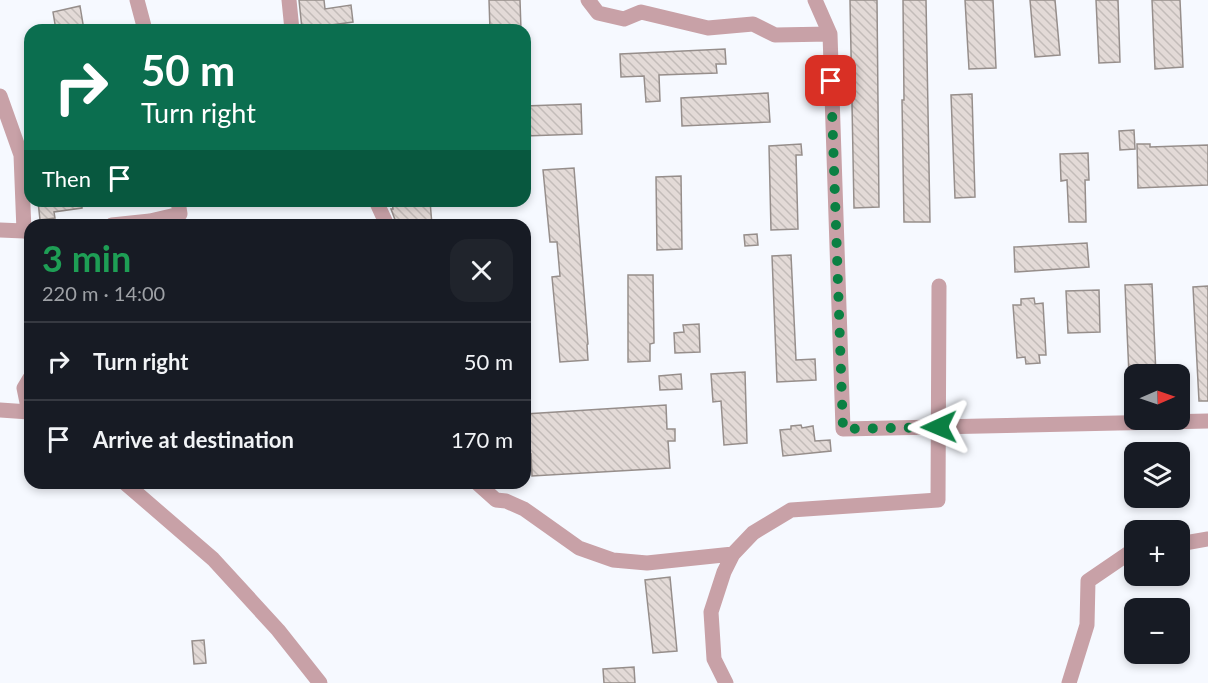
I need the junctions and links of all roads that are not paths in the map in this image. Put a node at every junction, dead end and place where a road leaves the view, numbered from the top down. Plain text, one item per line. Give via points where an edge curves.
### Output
1 (137, 0) edge
2 (290, 0) edge
3 (588, 0) edge
4 (815, 0) edge
5 (143, 24) edge
6 (292, 24) edge
7 (830, 34) junction
8 (0, 96) edge
9 (24, 194) edge
10 (179, 207) edge
11 (163, 219) edge
12 (0, 230) edge
13 (24, 232) edge
14 (939, 286) dead end
15 (0, 410) edge
16 (24, 412) edge
17 (1208, 421) edge
18 (939, 427) junction
19 (132, 489) edge
20 (484, 489) edge
21 (1208, 539) edge
22 (1190, 542) edge
23 (733, 554) junction
24 (1124, 556) edge
25 (1069, 682) edge
26 (320, 683) edge
27 (726, 683) edge

1 - 5 street
2 - 6 street
3 - 7 street via 598,13 624,19 641,12 708,27 753,24 775,35
4 - 7 street
7 - 18 street via 843,429
8 - 9 street via 21,155
10 - 11 street via 180,214
12 - 13 street
14 - 18 street
15 - 16 street
17 - 18 street
18 - 23 street via 938,500 791,510 753,533
19 - 26 street via 213,560 278,630
20 - 23 street via 496,500 524,509 579,548 613,560 647,563
21 - 22 street
23 - 27 street via 711,612 714,659
24 - 25 street via 1088,581 1087,625

